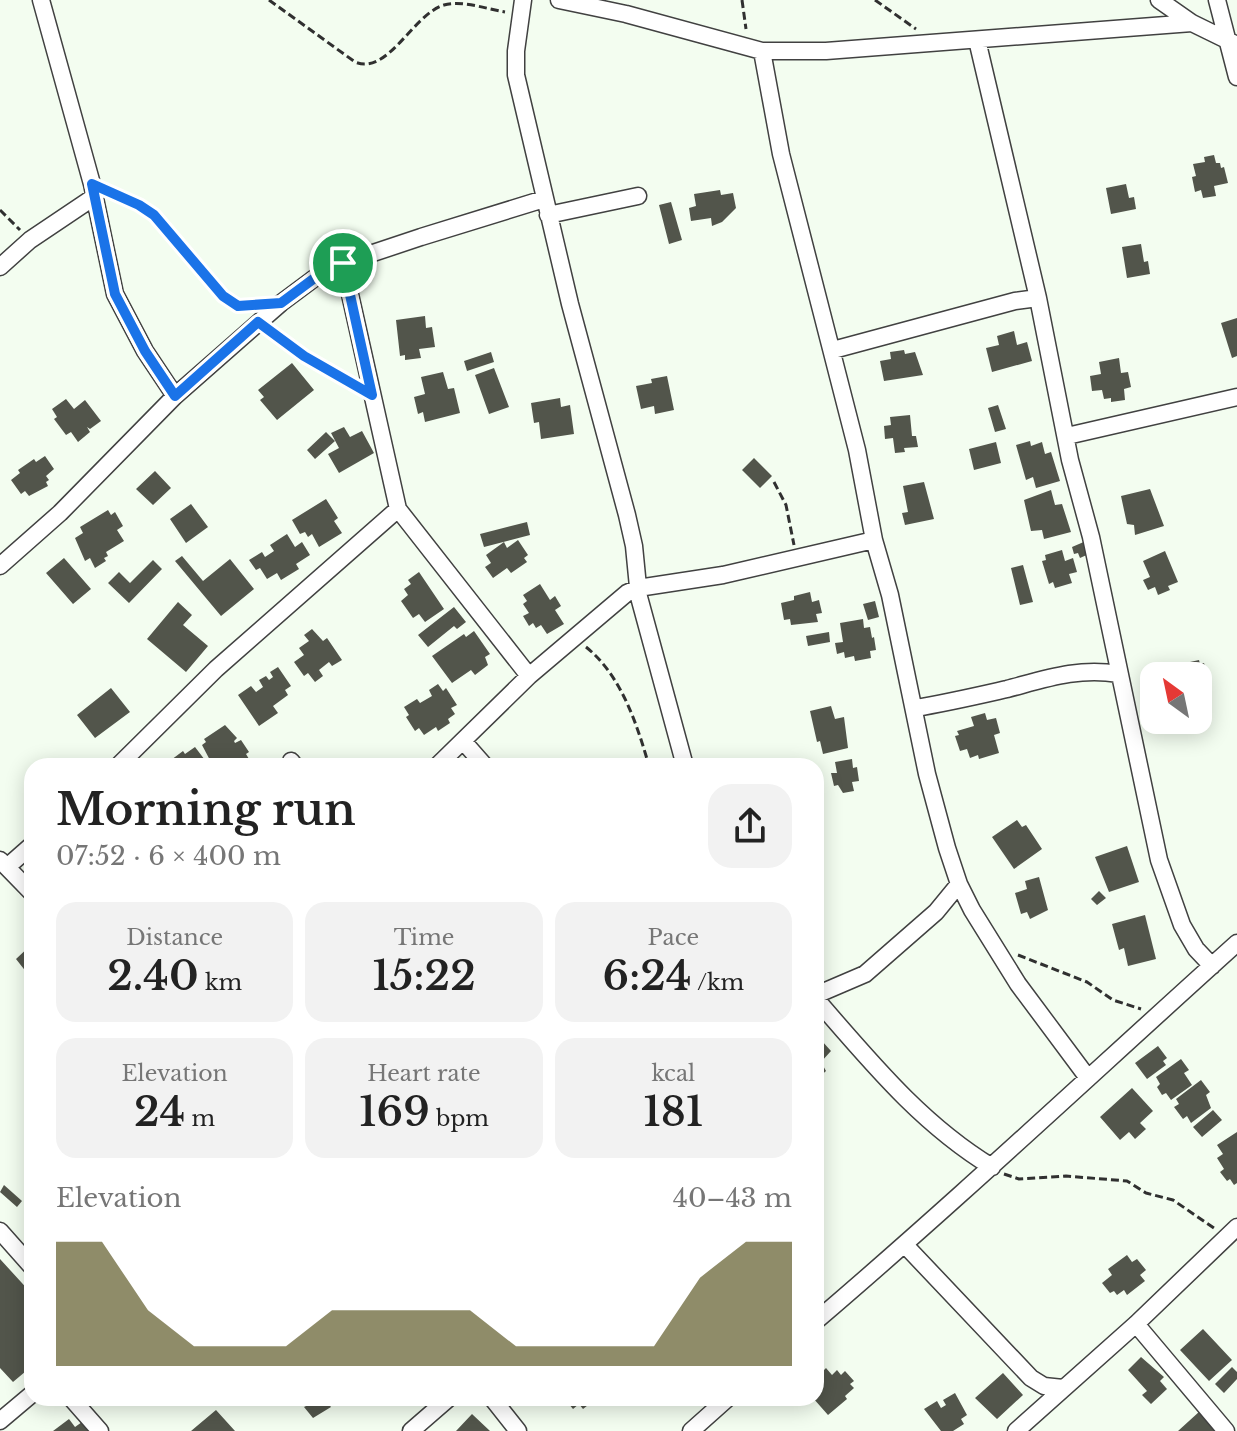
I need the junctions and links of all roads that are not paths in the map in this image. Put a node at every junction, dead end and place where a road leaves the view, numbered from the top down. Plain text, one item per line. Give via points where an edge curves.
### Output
1 (41, 0) edge
2 (563, 0) edge
3 (1159, 0) edge
4 (1217, 0) edge
5 (522, 7) edge
6 (629, 7) edge
7 (1192, 23) junction
8 (977, 40) junction
9 (1233, 43) edge
10 (757, 50) junction
11 (1237, 77) edge
12 (93, 190) junction
13 (638, 196) dead end
14 (546, 207) junction
15 (343, 263) junction
16 (0, 267) edge
17 (1038, 298) junction
18 (833, 350) junction
19 (175, 396) junction
20 (1237, 397) edge
21 (1067, 436) junction
22 (398, 509) junction
23 (874, 540) junction
24 (0, 566) edge
25 (638, 588) junction
26 (1118, 674) junction
27 (529, 676) junction
28 (915, 708) junction
29 (463, 741) junction
30 (126, 758) edge
31 (445, 758) edge
32 (478, 758) edge
33 (683, 758) edge
34 (24, 850) edge
35 (3, 864) edge
36 (959, 884) junction
37 (24, 885) edge
38 (972, 910) junction
39 (936, 912) junction
40 (1237, 943) edge
41 (1212, 966) junction
42 (824, 993) edge
43 (824, 1007) edge
44 (1088, 1078) junction
45 (992, 1167) junction
46 (0, 1231) edge
47 (1232, 1232) edge
48 (905, 1245) junction
49 (24, 1258) edge
50 (824, 1314) edge
51 (1136, 1324) junction
52 (1063, 1388) junction
53 (24, 1401) edge
54 (78, 1406) edge
55 (440, 1406) edge
56 (498, 1406) edge
57 (719, 1406) edge
58 (0, 1421) edge
59 (100, 1431) edge
60 (411, 1431) edge
61 (518, 1431) edge
62 (691, 1431) edge
63 (1016, 1431) edge
64 (1226, 1431) edge

1 - 12 street
2 - 6 street
3 - 7 street
4 - 9 street
5 - 14 street via 516,75
6 - 10 street
7 - 8 street
7 - 9 street
8 - 10 street
8 - 17 street
9 - 11 street
10 - 18 street
12 - 16 street
12 - 19 street via 115,294
13 - 14 street
14 - 15 street
14 - 25 street via 627,515
15 - 19 street via 256,314
15 - 22 street
17 - 18 street
17 - 21 street
18 - 23 street
19 - 24 street
20 - 21 street
21 - 26 street
22 - 27 street
22 - 30 street via 216,669
23 - 25 street via 723,575
23 - 28 street
25 - 27 street via 612,603
25 - 33 street
26 - 28 street via 1073,672
26 - 41 street via 1168,892 1196,949
27 - 29 street
28 - 36 street via 938,819
29 - 31 street
29 - 32 street
34 - 35 street
35 - 37 street
36 - 38 street
36 - 39 street
38 - 39 street
38 - 44 street via 1041,1017
39 - 42 street via 865,974
40 - 41 street
41 - 44 street
43 - 45 street via 912,1105 948,1138
44 - 45 street
45 - 48 street
46 - 49 street
47 - 51 street
48 - 50 street
48 - 52 street via 1031,1378
51 - 52 street
51 - 64 street
52 - 63 street
53 - 58 street
54 - 59 street
55 - 60 street
56 - 61 street
57 - 62 street

